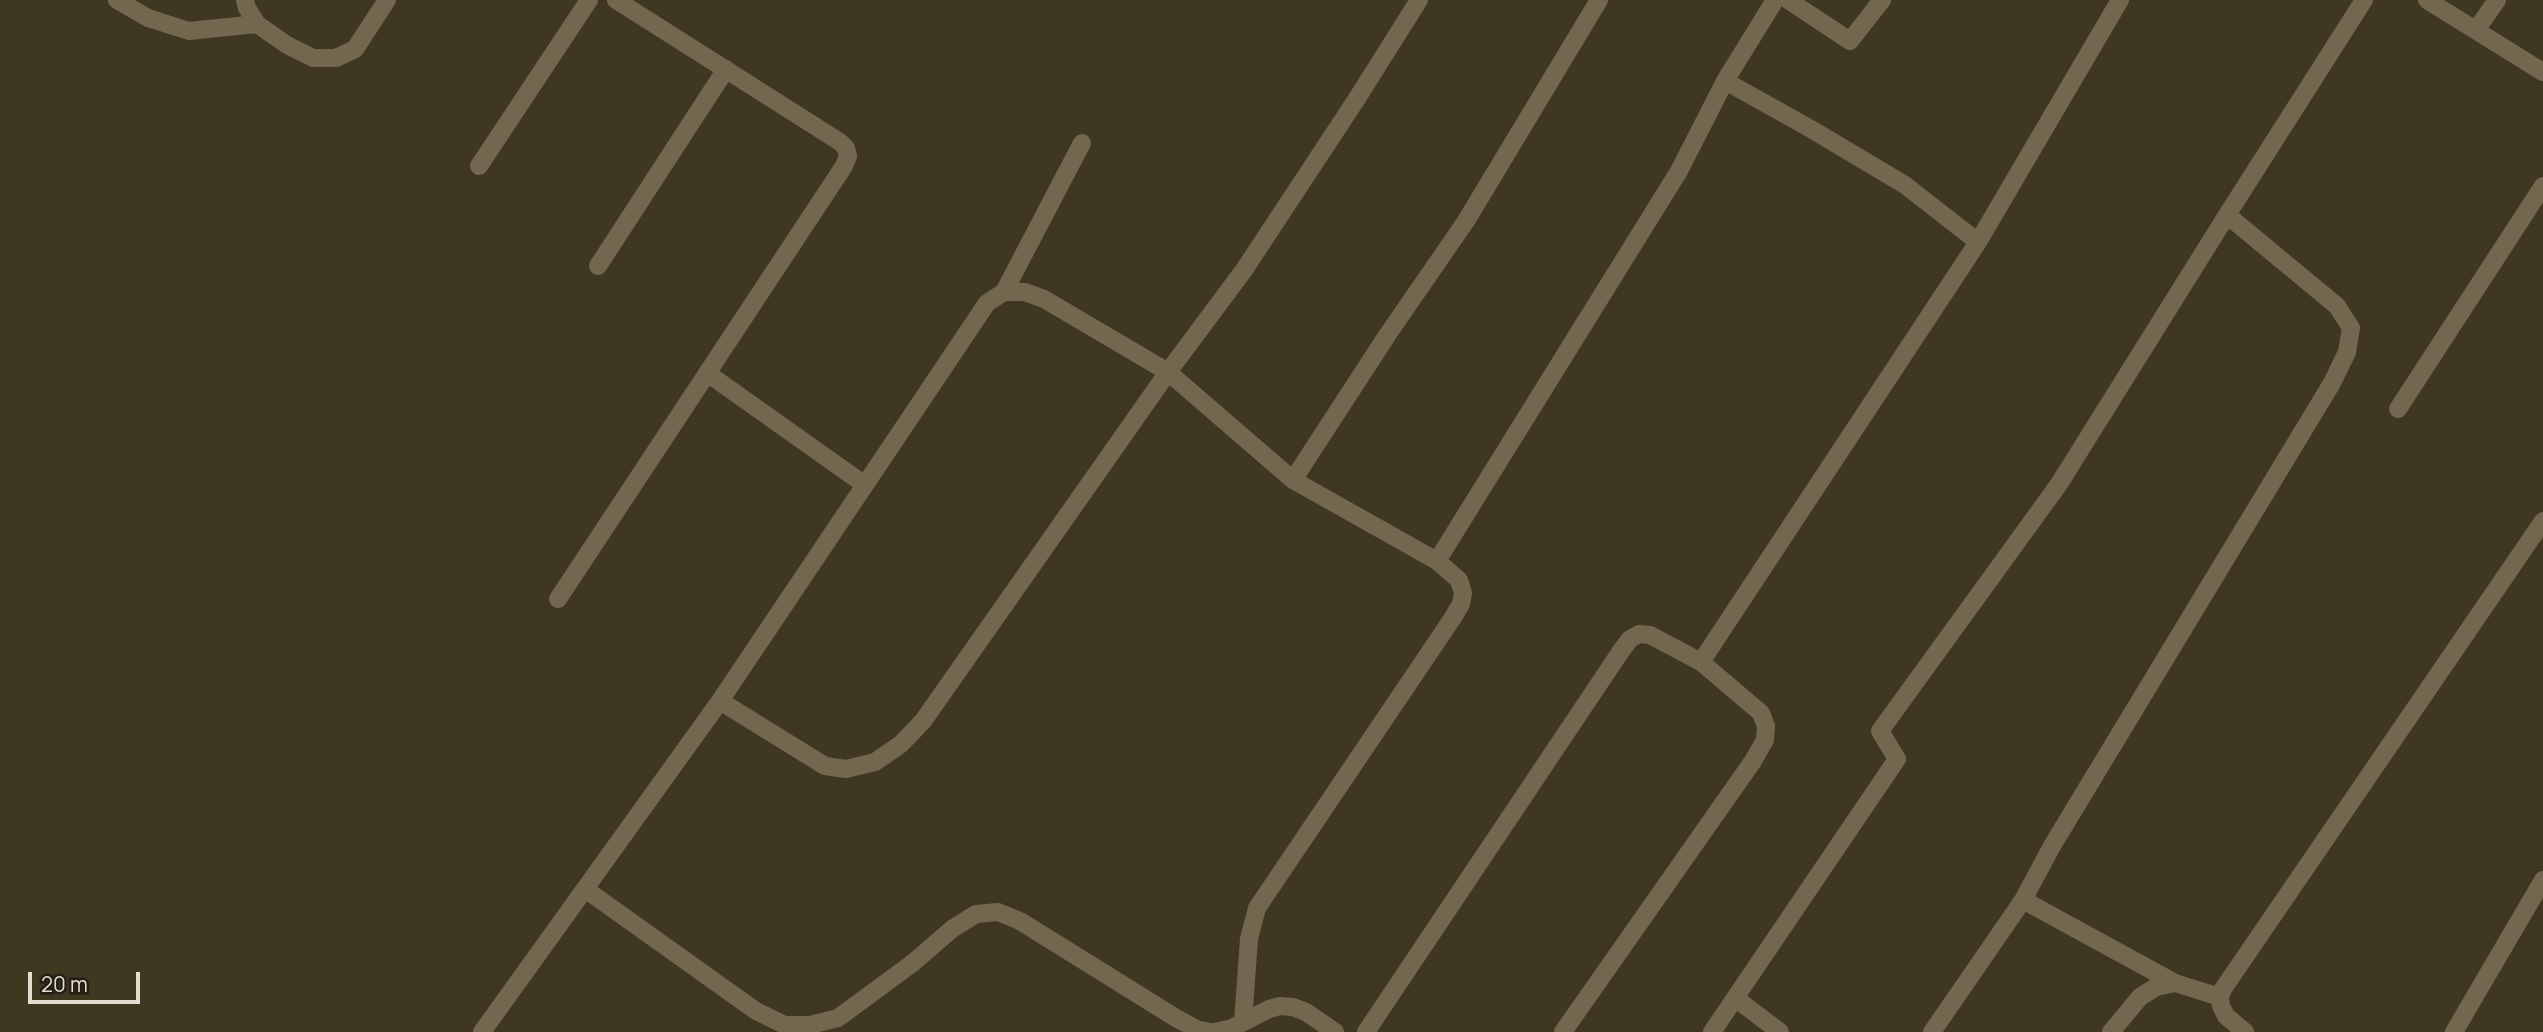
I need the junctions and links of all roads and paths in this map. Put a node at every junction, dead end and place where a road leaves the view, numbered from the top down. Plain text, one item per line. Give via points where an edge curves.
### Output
1 (117, 0) edge
2 (245, 0) edge
3 (387, 0) edge
4 (589, 0) edge
5 (616, 0) edge
6 (1419, 0) edge
7 (1599, 0) edge
8 (1775, 0) edge
9 (1788, 0) edge
10 (1882, 0) edge
11 (2120, 0) edge
12 (2364, 0) edge
13 (2427, 0) edge
14 (2497, 0) edge
15 (257, 24) junction
16 (2476, 30) junction
17 (726, 69) junction
18 (2543, 72) edge
19 (1725, 81) junction
20 (1082, 143) dead end
21 (479, 166) dead end
22 (2543, 186) edge
23 (2227, 215) junction
24 (1978, 242) junction
25 (597, 267) dead end
26 (1004, 292) junction
27 (1168, 372) junction
28 (707, 373) junction
29 (2398, 409) dead end
30 (1293, 480) junction
31 (865, 485) junction
32 (2543, 521) edge
33 (1437, 561) junction
34 (558, 598) dead end
35 (1701, 662) junction
36 (720, 701) junction
37 (2543, 880) edge
38 (585, 889) junction
39 (2024, 900) junction
40 (2175, 983) junction
41 (2220, 997) junction
42 (1735, 998) junction
43 (1243, 1022) junction
44 (482, 1032) edge
45 (1213, 1032) edge
46 (1335, 1032) edge
47 (1366, 1032) edge
48 (1563, 1032) edge
49 (1712, 1032) edge
50 (1780, 1032) edge
51 (1932, 1032) edge
52 (2111, 1032) edge
53 (2245, 1032) edge
54 (2454, 1032) edge

1 - 15 street via 148,18 189,31
2 - 15 street
3 - 15 street via 355,49 336,58 313,58
4 - 21 street
5 - 17 street
6 - 27 street via 1244,270
7 - 30 street via 1466,221
8 - 19 street
9 - 10 street via 1850,41
11 - 24 street
12 - 23 street
13 - 16 street
14 - 16 street
16 - 18 street
17 - 25 street
17 - 28 street via 840,142 848,156
19 - 24 street via 1905,185
19 - 33 street via 1679,171
20 - 26 street
22 - 29 street
23 - 39 street via 2337,306 2351,328 2347,352
23 - 42 street via 2059,484 1880,731 1897,759
24 - 35 street
26 - 27 street via 1025,292 1044,299
26 - 31 street via 987,303
27 - 30 street
27 - 36 street via 923,722 901,744 875,762 846,769 825,766
28 - 31 street
28 - 34 street
30 - 33 street
31 - 36 street
32 - 41 street
33 - 43 street via 1459,580 1461,604 1257,908 1249,939
35 - 47 street via 1650,635 1630,639
35 - 48 street via 1761,713 1765,740
36 - 38 street
37 - 54 street
38 - 44 street
38 - 45 street via 757,1011 785,1025 838,1018 952,929 976,914 998,912 1020,921 1176,1018
39 - 40 street
39 - 51 street
40 - 41 street
40 - 52 street via 2140,997
41 - 53 street via 2226,1016
42 - 49 street
42 - 50 street
43 - 45 street
43 - 46 street via 1269,1009 1293,1007

